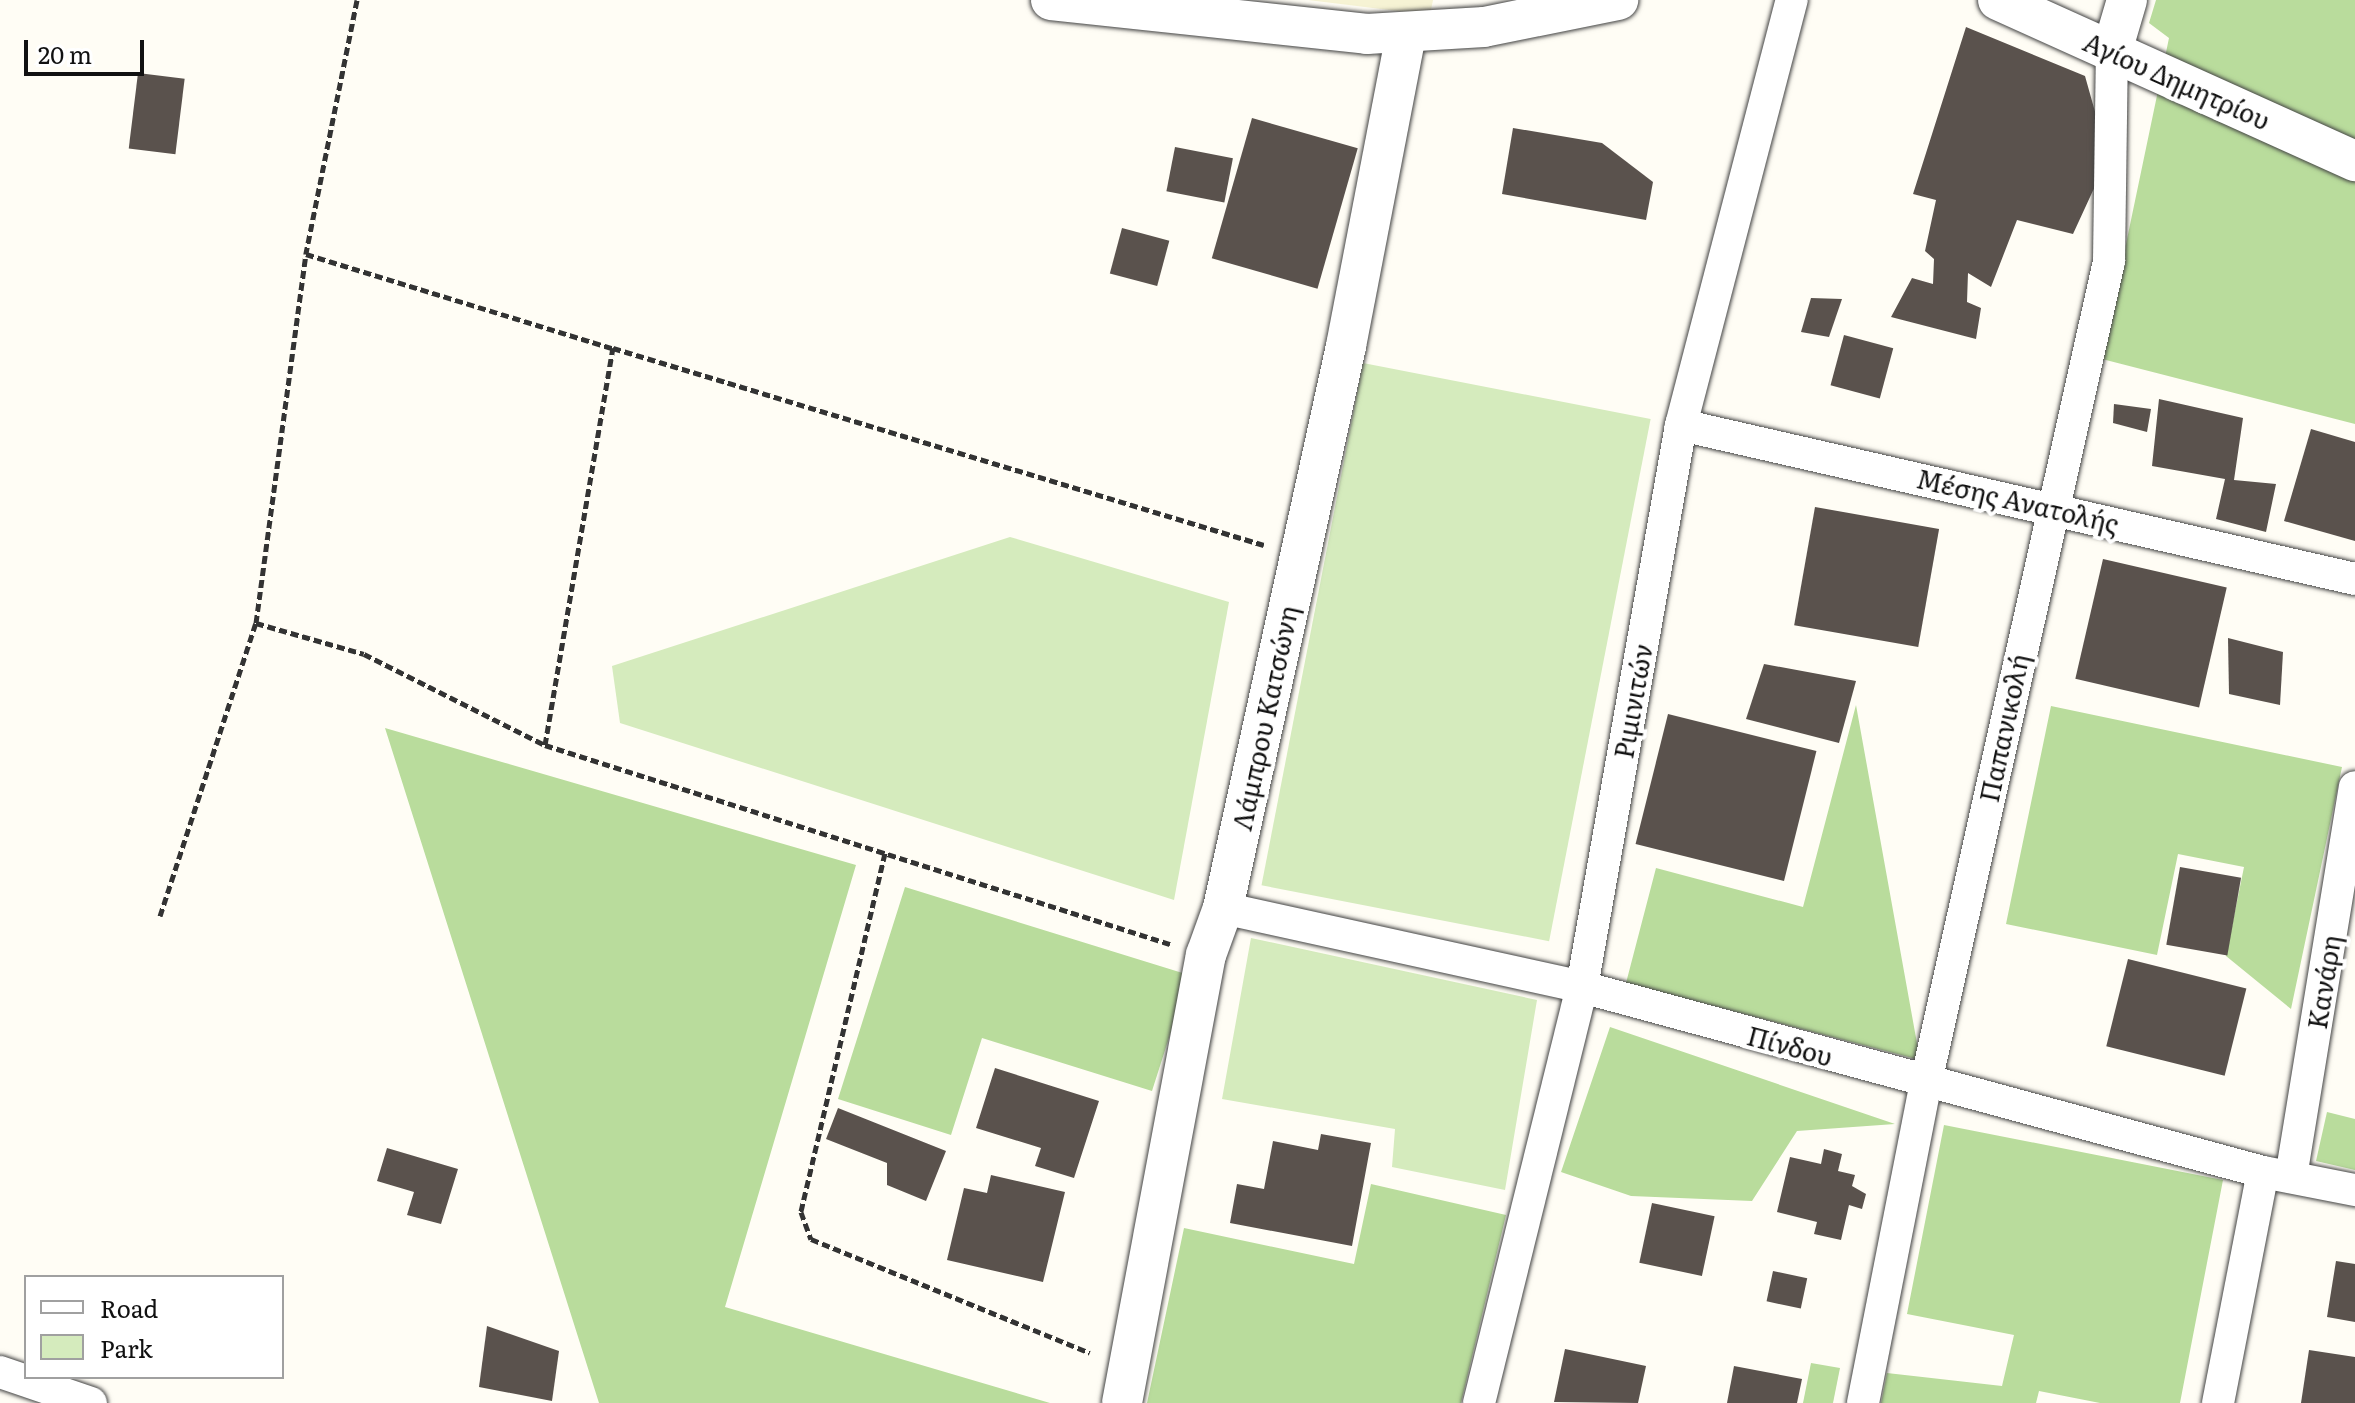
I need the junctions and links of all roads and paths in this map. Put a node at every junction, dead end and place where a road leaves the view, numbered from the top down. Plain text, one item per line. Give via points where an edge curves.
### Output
1 (357, 0) edge
2 (1051, 0) edge
3 (1618, 0) edge
4 (1792, 0) edge
5 (1998, 0) edge
6 (2127, 0) edge
7 (1102, 3) edge
8 (1566, 6) edge
9 (1406, 33) junction
10 (2112, 51) junction
11 (2355, 161) edge
12 (306, 254) junction
13 (613, 348) junction
14 (1681, 425) junction
15 (2051, 507) junction
16 (1300, 556) junction
17 (2355, 579) edge
18 (256, 623) junction
19 (545, 745) junction
20 (2355, 787) edge
21 (885, 853) junction
22 (1223, 908) junction
23 (160, 916) dead end
24 (1206, 955) junction
25 (1582, 987) junction
26 (1926, 1082) junction
27 (2277, 1174) junction
28 (2355, 1190) edge
29 (0, 1372) edge
30 (1125, 1386) edge
31 (91, 1403) edge
32 (1479, 1403) edge
33 (1863, 1403) edge
34 (2218, 1403) edge

1 - 12 path
2 - 7 street
3 - 8 street
4 - 14 street, Ριμινιτών
5 - 10 street, Αγίου Δημητρίου
6 - 10 street
7 - 9 street via 1293,29
8 - 9 street via 1484,27
9 - 16 street, Λάμπρου Κατσώνη
10 - 11 street, Αγίου Δημητρίου
10 - 15 street, Παπανικολή via 2109,261
12 - 13 path
12 - 18 path
13 - 16 path
13 - 19 path
14 - 15 street, Μέσης Ανατολής
14 - 25 street, Ριμινιτών
15 - 17 street, Μέσης Ανατολής
15 - 26 street, Παπανικολή
16 - 22 street, Λάμπρου Κατσώνη
18 - 19 path via 364,654
18 - 23 path
19 - 21 path
20 - 27 street, Κανάρη
21 - 24 path
21 - 30 path via 801,1212 811,1239
22 - 24 street, Λάμπρου Κατσώνη
22 - 25 street, Πίνδου
24 - 30 street, Λάμπρου Κατσώνη
25 - 26 street, Πίνδου
25 - 32 street, Ριμινιτών
26 - 27 street, Πίνδου
26 - 33 street, Παπανικολή
27 - 28 street, Πίνδου
27 - 34 street, Κανάρη
29 - 31 street

